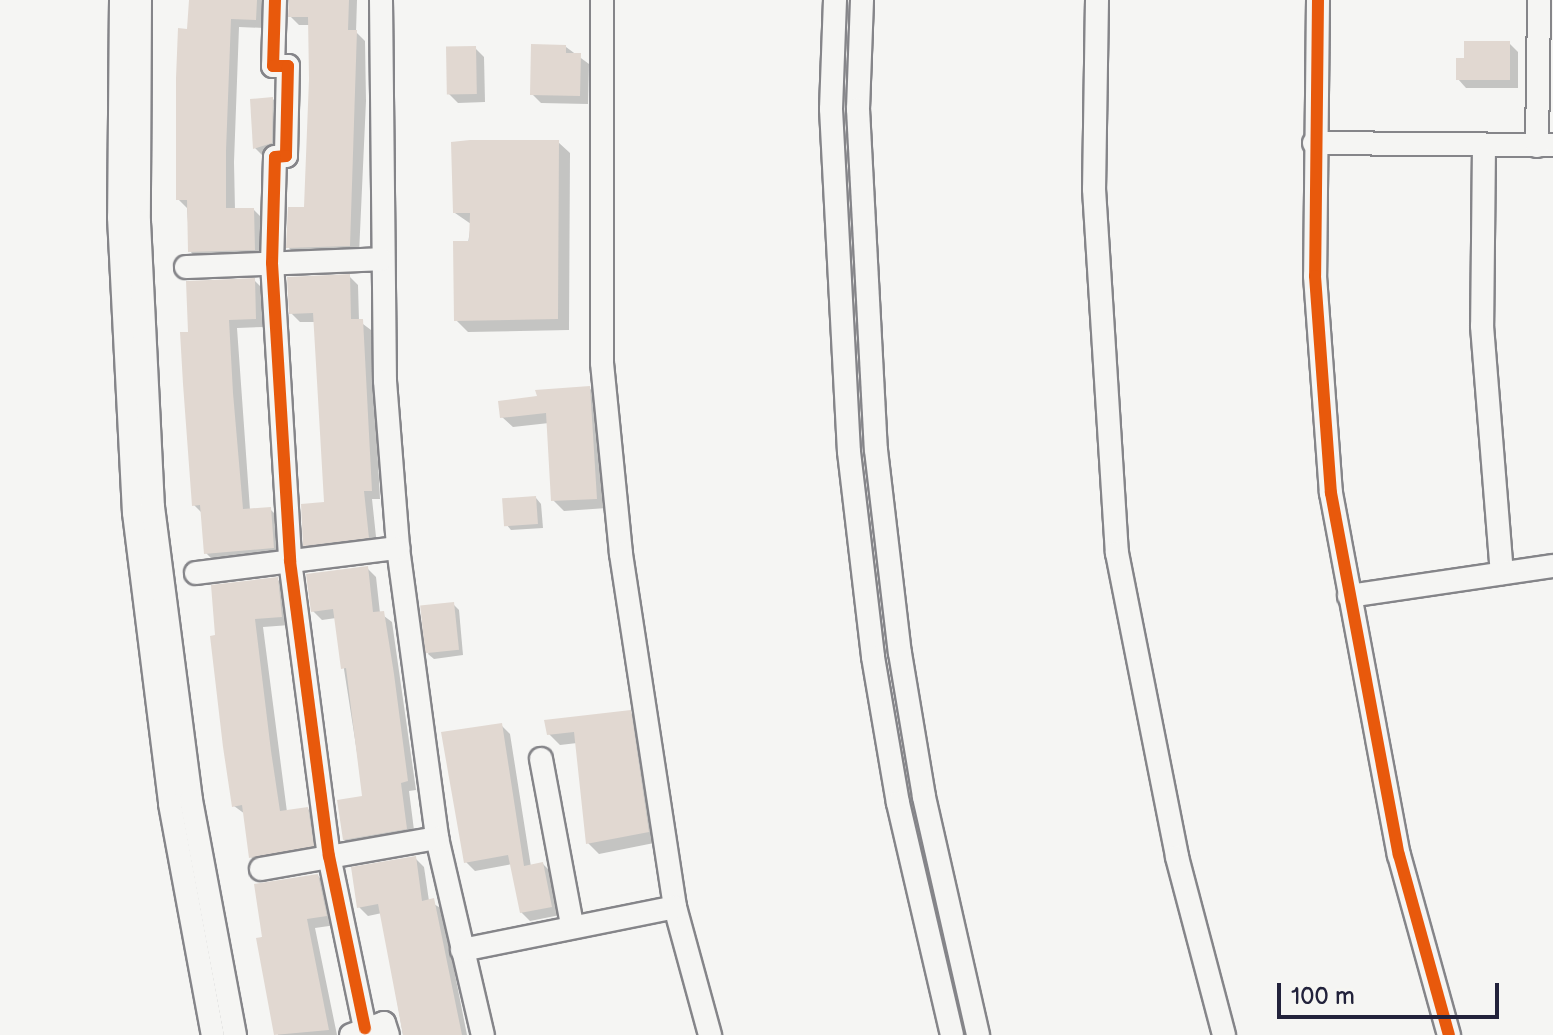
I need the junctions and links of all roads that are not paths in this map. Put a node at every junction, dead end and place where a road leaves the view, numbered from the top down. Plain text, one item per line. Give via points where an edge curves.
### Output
1 (121, 0) edge
2 (140, 0) edge
3 (275, 0) edge
4 (381, 0) edge
5 (602, 0) edge
6 (835, 0) edge
7 (862, 0) edge
8 (1097, 0) edge
9 (1318, 0) edge
10 (1539, 0) edge
11 (1314, 143) junction
12 (1484, 146) junction
13 (1545, 146) edge
14 (381, 259) junction
15 (272, 263) junction
16 (186, 267) dead end
17 (398, 548) junction
18 (290, 561) junction
19 (1553, 566) edge
20 (196, 573) dead end
21 (1502, 573) junction
22 (1349, 596) junction
23 (541, 759) dead end
24 (437, 838) junction
25 (329, 856) junction
26 (261, 869) dead end
27 (675, 907) junction
28 (572, 924) junction
29 (462, 950) junction
30 (358, 1031) edge
31 (213, 1035) edge
32 (235, 1035) edge
33 (388, 1035) edge
34 (483, 1035) edge
35 (710, 1035) edge
36 (952, 1035) edge
37 (978, 1035) edge
38 (1224, 1035) edge
39 (1449, 1035) edge

1 - 31 street via 120,249 134,513 170,804
2 - 32 street via 139,222 153,507 191,800
3 - 15 street via 273,66 288,66 286,156 275,157
4 - 14 street
5 - 27 street via 602,363 627,599
6 - 36 street via 831,109 849,452 873,657 898,803
7 - 37 street via 858,109 876,450 900,653 924,797
8 - 38 street via 1094,189 1117,553 1177,857
9 - 11 street
10 - 13 street
11 - 12 street
11 - 22 street via 1321,382 1331,493
12 - 13 street
12 - 21 street via 1482,326
14 - 15 street
14 - 17 street
15 - 16 street
15 - 18 street
17 - 18 street
17 - 24 street
18 - 20 street
18 - 25 street
19 - 21 street
21 - 22 street
22 - 39 street via 1399,855
23 - 28 street
24 - 25 street
24 - 29 street
25 - 26 street
25 - 30 street
27 - 28 street
27 - 35 street
28 - 29 street
29 - 34 street
30 - 33 street via 384,1023

